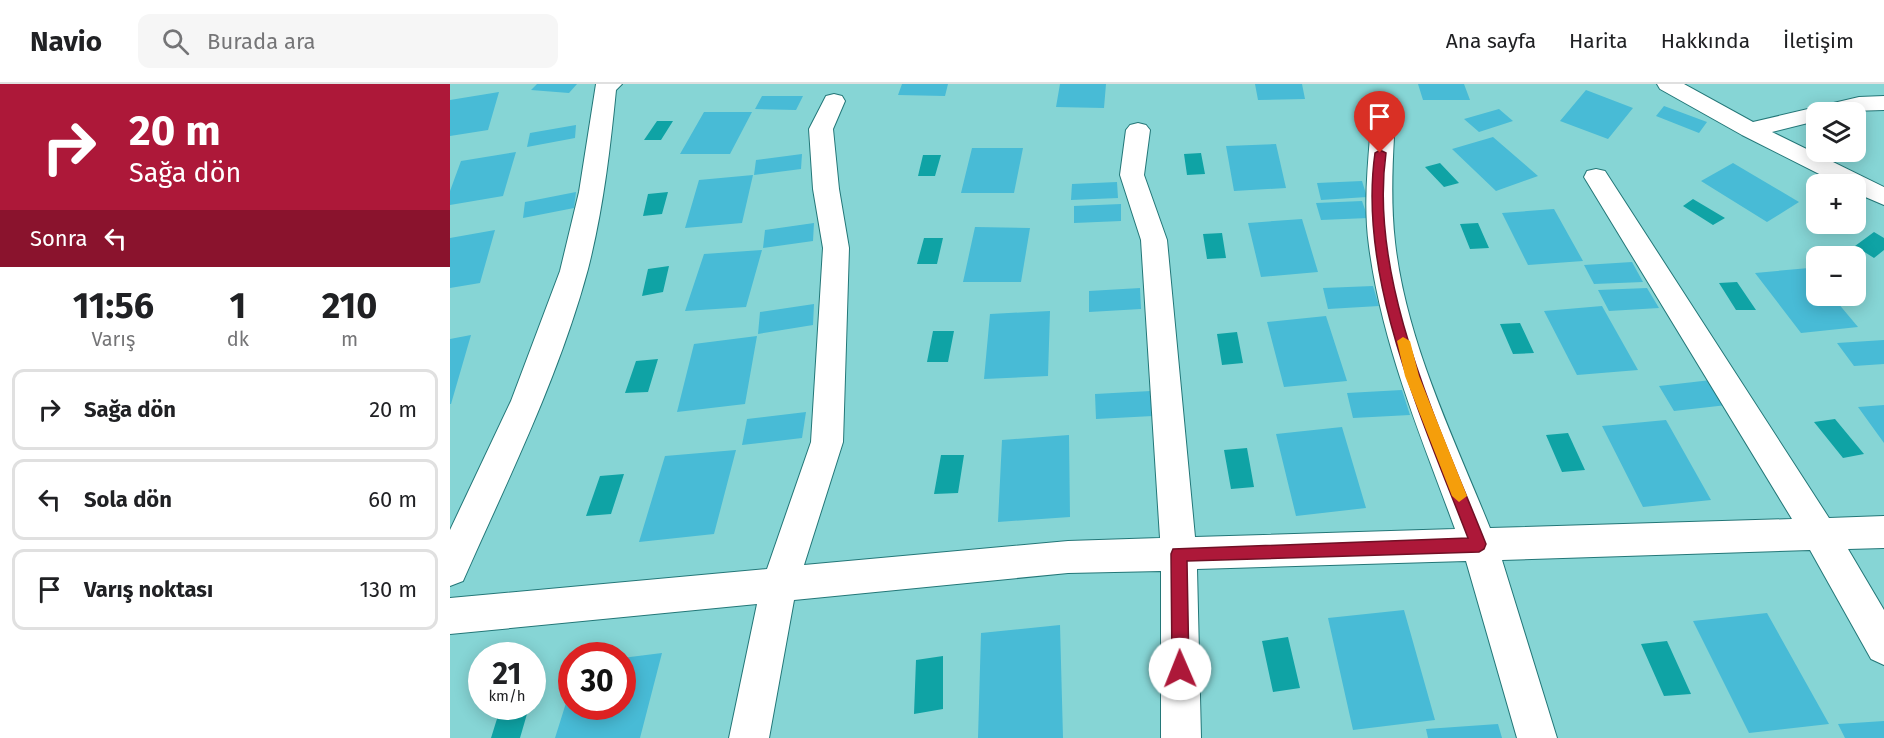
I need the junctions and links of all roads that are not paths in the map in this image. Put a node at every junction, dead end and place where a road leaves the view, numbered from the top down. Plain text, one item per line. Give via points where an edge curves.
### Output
1 (611, 84) edge
2 (1668, 84) edge
3 (834, 101) dead end
4 (1884, 103) edge
5 (1866, 104) edge
6 (1806, 116) edge
7 (1138, 130) dead end
8 (1750, 130) junction
9 (1382, 137) dead end
10 (1596, 177) dead end
11 (1884, 197) edge
12 (1884, 532) edge
13 (1820, 534) junction
14 (1479, 544) junction
15 (1179, 554) junction
16 (450, 569) edge
17 (778, 585) junction
18 (450, 616) edge
19 (1884, 646) edge
20 (749, 738) edge
21 (1181, 738) edge
22 (1537, 738) edge

1 - 16 street via 605,87 585,227 566,293 528,398
2 - 8 street
3 - 17 street via 821,129 836,248 827,442
4 - 5 street
6 - 8 street
7 - 15 street via 1132,175 1154,240
8 - 11 street
9 - 14 street via 1378,170 1380,243 1393,301 1412,376
10 - 13 street
12 - 13 street
13 - 14 street
13 - 19 street
14 - 15 street
14 - 22 street
15 - 17 street via 1068,557
15 - 21 street
17 - 18 street
17 - 20 street

